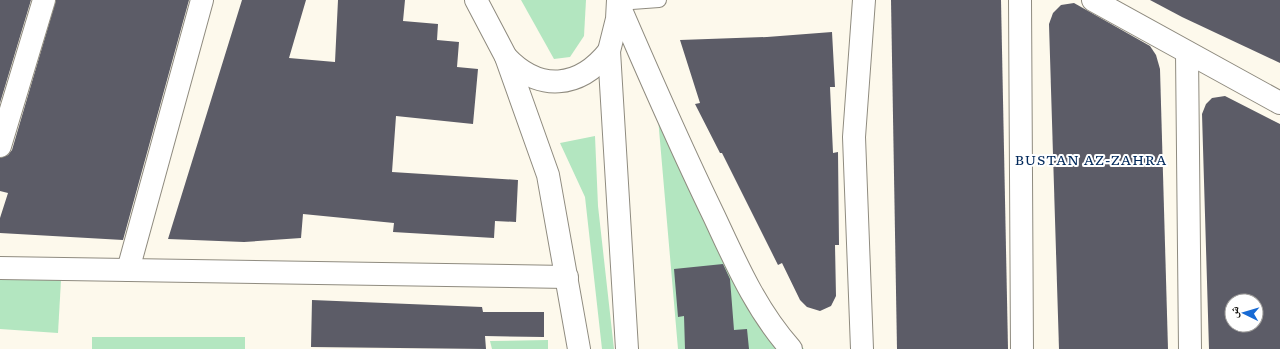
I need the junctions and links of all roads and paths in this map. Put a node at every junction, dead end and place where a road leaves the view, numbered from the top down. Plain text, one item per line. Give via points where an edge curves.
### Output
1 (44, 0) edge
2 (202, 0) edge
3 (476, 0) edge
4 (659, 0) edge
5 (864, 0) edge
6 (1020, 0) edge
7 (1093, 0) edge
8 (618, 1) edge
9 (609, 51) junction
10 (1187, 53) junction
11 (506, 57) junction
12 (1280, 103) edge
13 (0, 146) edge
14 (0, 268) edge
15 (128, 270) junction
16 (567, 277) junction
17 (579, 349) edge
18 (626, 349) edge
19 (792, 349) edge
20 (862, 349) edge
21 (1022, 349) edge
22 (1190, 349) edge

1 - 13 street
2 - 15 street
3 - 11 street
4 - 8 lane
5 - 20 street via 854,138
6 - 21 street
7 - 10 street
8 - 9 street via 617,19
8 - 19 street via 670,123 742,275 768,319
9 - 11 street via 587,73 559,82 543,81 529,76 516,68
9 - 18 street
10 - 12 street
10 - 22 street
11 - 16 street via 548,175
14 - 15 street
15 - 16 street
16 - 17 street

